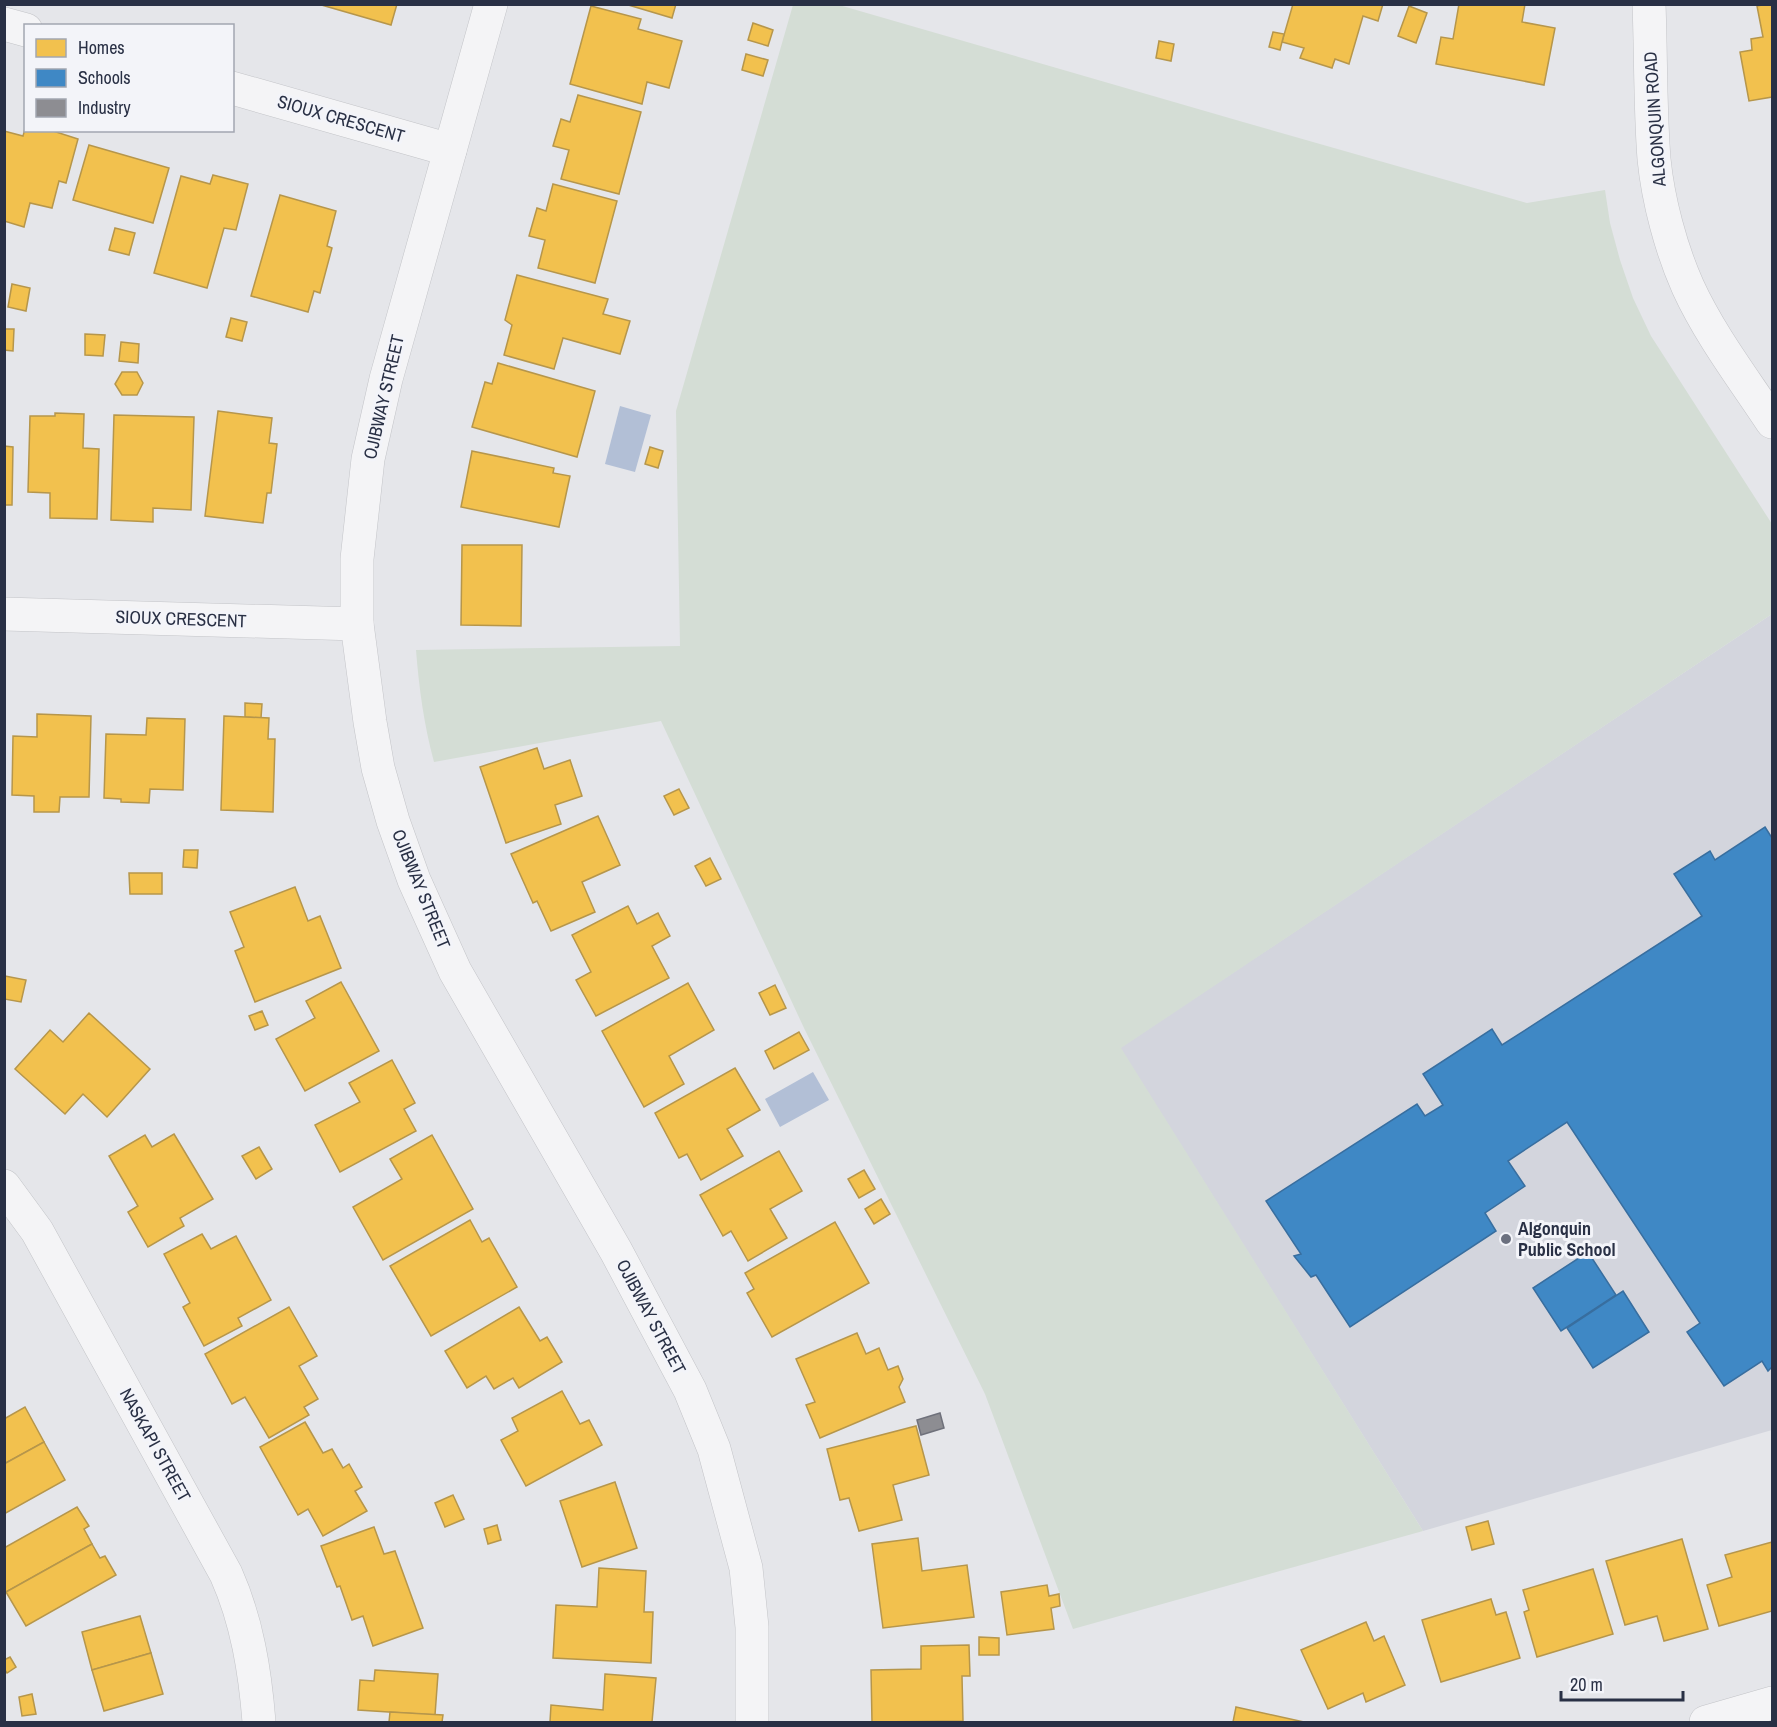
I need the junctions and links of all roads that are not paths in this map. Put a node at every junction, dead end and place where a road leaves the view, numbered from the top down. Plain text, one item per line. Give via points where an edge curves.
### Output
1 (491, 4) edge
2 (1649, 4) edge
3 (4, 24) edge
4 (24, 29) edge
5 (234, 89) edge
6 (450, 150) junction
7 (1773, 422) edge
8 (4, 614) edge
9 (357, 624) junction
10 (4, 1186) edge
11 (1773, 1703) edge
12 (258, 1722) edge
13 (753, 1722) edge
14 (1707, 1722) edge

1 - 6 street, OJIBWAY STREET
2 - 7 street, ALGONQUIN ROAD via 1654,160 1675,254 1701,313
3 - 4 street
5 - 6 street, SIOUX CRESCENT
6 - 9 street, OJIBWAY STREET via 386,379 368,459 357,559
8 - 9 street, SIOUX CRESCENT
9 - 13 street, OJIBWAY STREET via 378,768 414,880 455,971 647,1308 690,1390 714,1449 746,1568 752,1627
10 - 12 street, NASKAPI STREET via 37,1231 226,1574 246,1631
11 - 14 street

